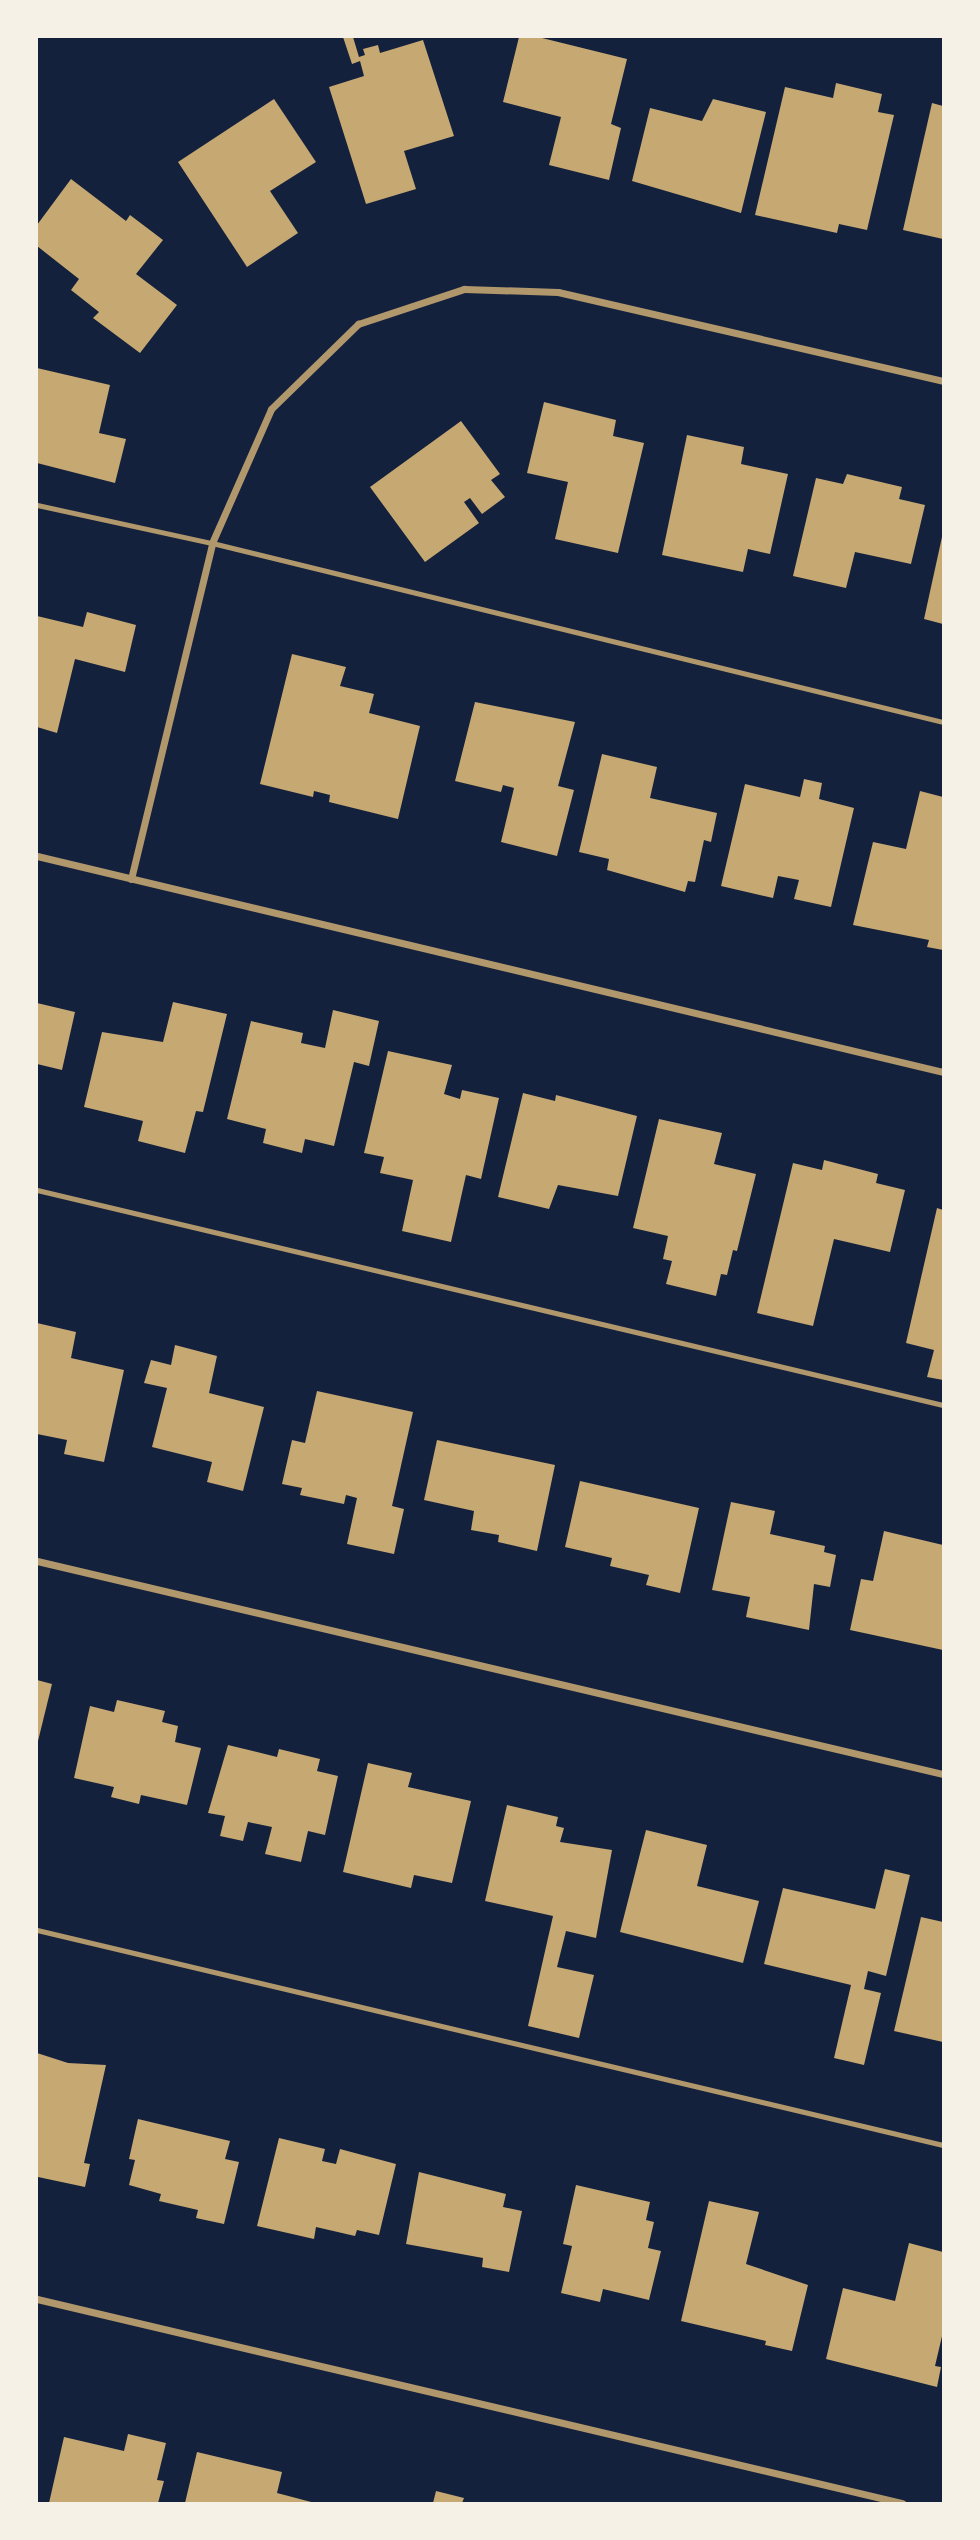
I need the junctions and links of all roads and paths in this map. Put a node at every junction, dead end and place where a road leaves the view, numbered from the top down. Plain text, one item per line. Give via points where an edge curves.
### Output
1 (943, 382) edge
2 (37, 505) edge
3 (212, 543) junction
4 (943, 722) edge
5 (37, 856) edge
6 (131, 879) junction
7 (943, 1072) edge
8 (37, 1190) edge
9 (943, 1405) edge
10 (37, 1561) edge
11 (943, 1774) edge
12 (37, 1930) edge
13 (943, 2145) edge
14 (37, 2299) edge
15 (902, 2503) edge

1 - 3 street via 558,292 464,289 358,324 271,410
2 - 3 lane
3 - 4 lane
3 - 6 street
5 - 6 street
6 - 7 street
8 - 9 lane
10 - 11 street
12 - 13 lane
14 - 15 street

